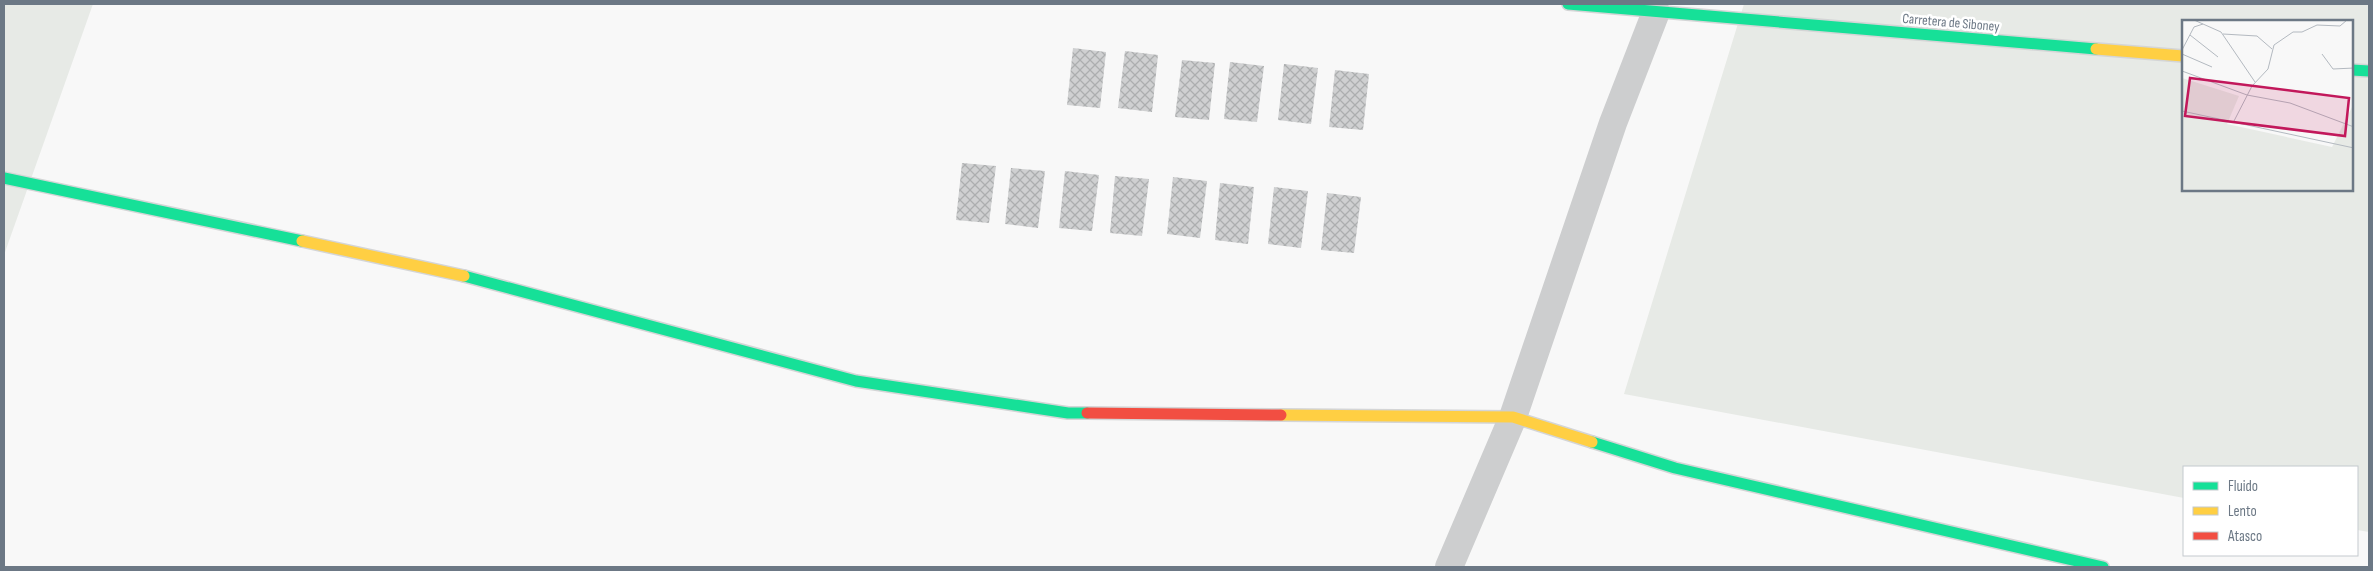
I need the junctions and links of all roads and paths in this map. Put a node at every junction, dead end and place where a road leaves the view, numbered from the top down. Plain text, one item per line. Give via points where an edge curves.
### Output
1 (1568, 4) edge
2 (1656, 12) junction
3 (2182, 56) edge
4 (2353, 70) edge
5 (2369, 71) edge
6 (4, 178) edge
7 (1513, 417) junction
8 (1449, 567) edge
9 (2103, 567) edge

1 - 2 street, Carretera de Siboney
2 - 3 street, Carretera de Siboney
2 - 7 street via 1613,123
4 - 5 street
6 - 7 street via 480,279 856,381 1068,413
7 - 8 street
7 - 9 street via 1675,468

